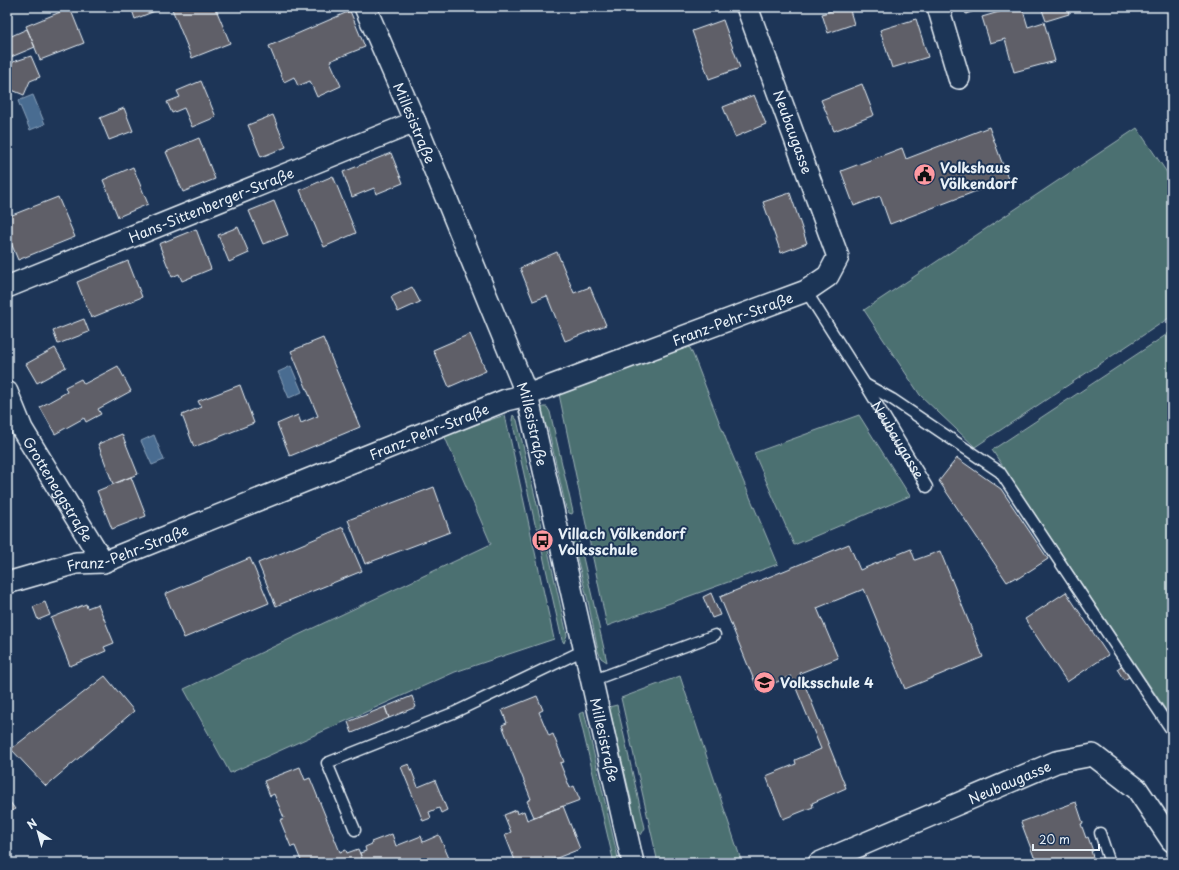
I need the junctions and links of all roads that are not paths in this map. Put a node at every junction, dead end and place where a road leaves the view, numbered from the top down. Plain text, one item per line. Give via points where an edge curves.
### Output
1 (365, 7) edge
2 (747, 7) edge
3 (938, 7) edge
4 (959, 78) dead end
5 (415, 122) junction
6 (838, 257) joint
7 (7, 287) edge
8 (806, 291) junction
9 (865, 384) junction
10 (7, 392) edge
11 (527, 395) junction
12 (928, 487) dead end
13 (103, 562) junction
14 (7, 583) edge
15 (715, 635) dead end
16 (584, 650) junction
17 (591, 681) junction
18 (1172, 731) edge
19 (355, 830) dead end
20 (1100, 833) dead end
21 (1172, 841) edge
22 (633, 863) edge
23 (819, 863) edge
24 (1110, 863) edge

1 - 5 street, Millesistraße
2 - 6 street, Neubaugasse
3 - 4 street
5 - 7 street, Hans-Sittenberger-Straße
5 - 11 street, Millesistraße
6 - 8 street, Franz-Pehr-Straße via 828,276
8 - 9 lane, Neubaugasse
8 - 11 street, Franz-Pehr-Straße
9 - 12 lane, Neubaugasse
9 - 18 lane via 892,399 1000,472
10 - 13 street, Grotteneggstraße via 22,429
11 - 13 street, Franz-Pehr-Straße via 506,400
11 - 16 street, Millesistraße
13 - 14 street, Franz-Pehr-Straße via 76,563
15 - 17 lane
16 - 17 street, Millesistraße
16 - 19 lane via 453,713 327,763
17 - 22 street, Millesistraße
20 - 24 lane
21 - 23 street, Neubaugasse via 1137,789 1093,755 1056,762

